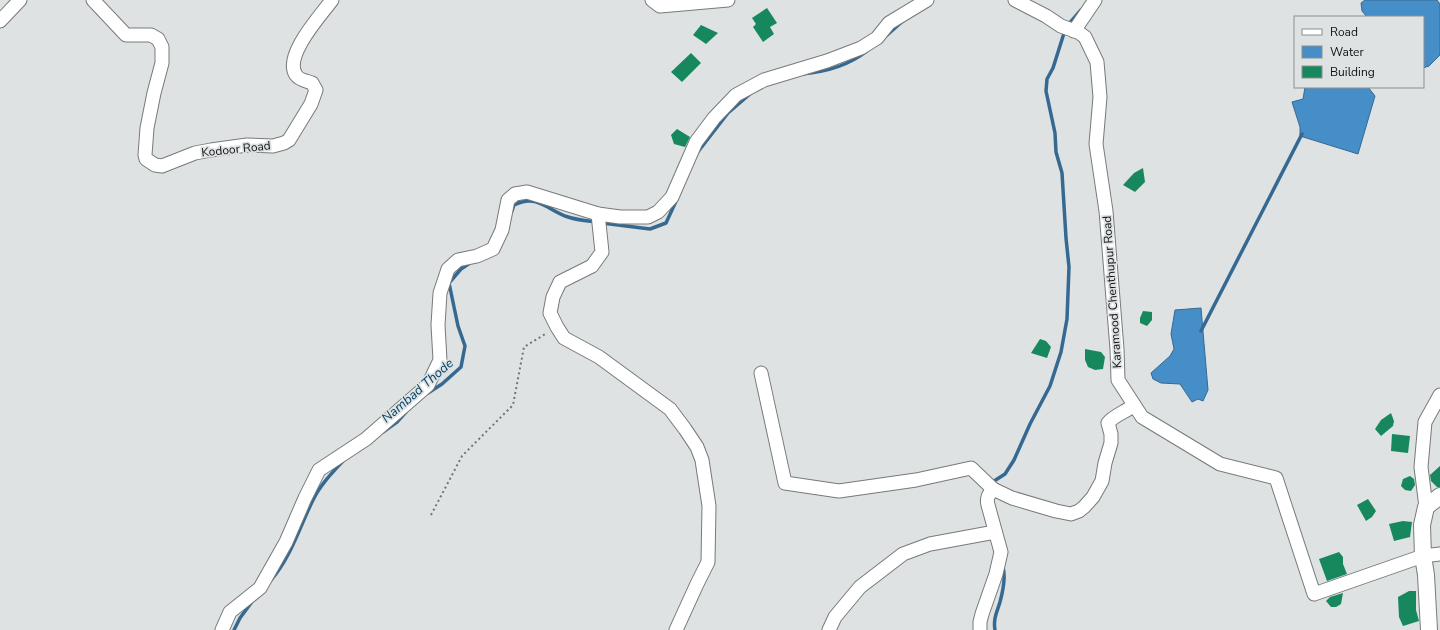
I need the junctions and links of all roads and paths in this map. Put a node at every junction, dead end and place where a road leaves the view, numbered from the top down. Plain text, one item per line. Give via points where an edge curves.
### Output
1 (20, 0) edge
2 (93, 0) edge
3 (332, 0) edge
4 (652, 0) edge
5 (728, 0) edge
6 (927, 0) edge
7 (1015, 0) edge
8 (1095, 0) edge
9 (686, 2) edge
10 (0, 21) edge
11 (1069, 29) junction
12 (598, 214) junction
13 (556, 327) junction
14 (760, 373) dead end
15 (1440, 395) edge
16 (1134, 405) junction
17 (999, 491) junction
18 (1440, 496) edge
19 (1426, 507) junction
20 (431, 515) dead end
21 (995, 532) junction
22 (1440, 554) edge
23 (1423, 556) junction
24 (222, 630) edge
25 (676, 630) edge
26 (830, 630) edge
27 (980, 630) edge
28 (1429, 630) edge

1 - 10 street
2 - 3 street, Kodoor Road via 126,35 151,36 158,39 162,47 162,63 147,128 145,155 146,159 155,165 162,166 195,153 247,145 273,146 289,140 311,104 316,90 312,83 295,75 294,59 306,35
4 - 9 street via 660,6
5 - 9 street
6 - 12 street via 889,22 877,38 861,48 764,80 736,95 696,142 672,197 658,212 648,217
7 - 11 street, Karamood Chenthupur Road
8 - 11 street
11 - 16 street, Karamood Chenthupur Road via 1085,37 1097,62 1100,97 1096,144 1106,211 1118,380
12 - 13 street via 602,252 592,266 560,282 554,294 550,313
12 - 24 street via 527,192 515,194 508,200 502,230 493,250 458,260 448,269 440,293 440,360 428,385 366,439 319,470 286,542 260,588 230,612
13 - 20 path via 524,347 513,405 462,456
13 - 25 street via 564,338 599,357 670,409 686,428 697,447 702,460 709,506 708,562
14 - 17 street via 785,484 839,491 916,480 971,468
15 - 19 street via 1425,422 1421,467
16 - 17 street via 1108,423 1111,443 1102,481 1093,498 1079,511 1071,514 1056,511 1032,505
16 - 23 street, Karamood Chenthupur Road via 1142,417 1220,464 1276,478 1314,594
17 - 21 street via 989,494 987,500
18 - 19 street
19 - 23 street via 1422,525
21 - 26 street via 930,544 903,554 860,586 835,617
21 - 27 street via 1000,552 996,574 982,614
22 - 23 street
23 - 28 street

